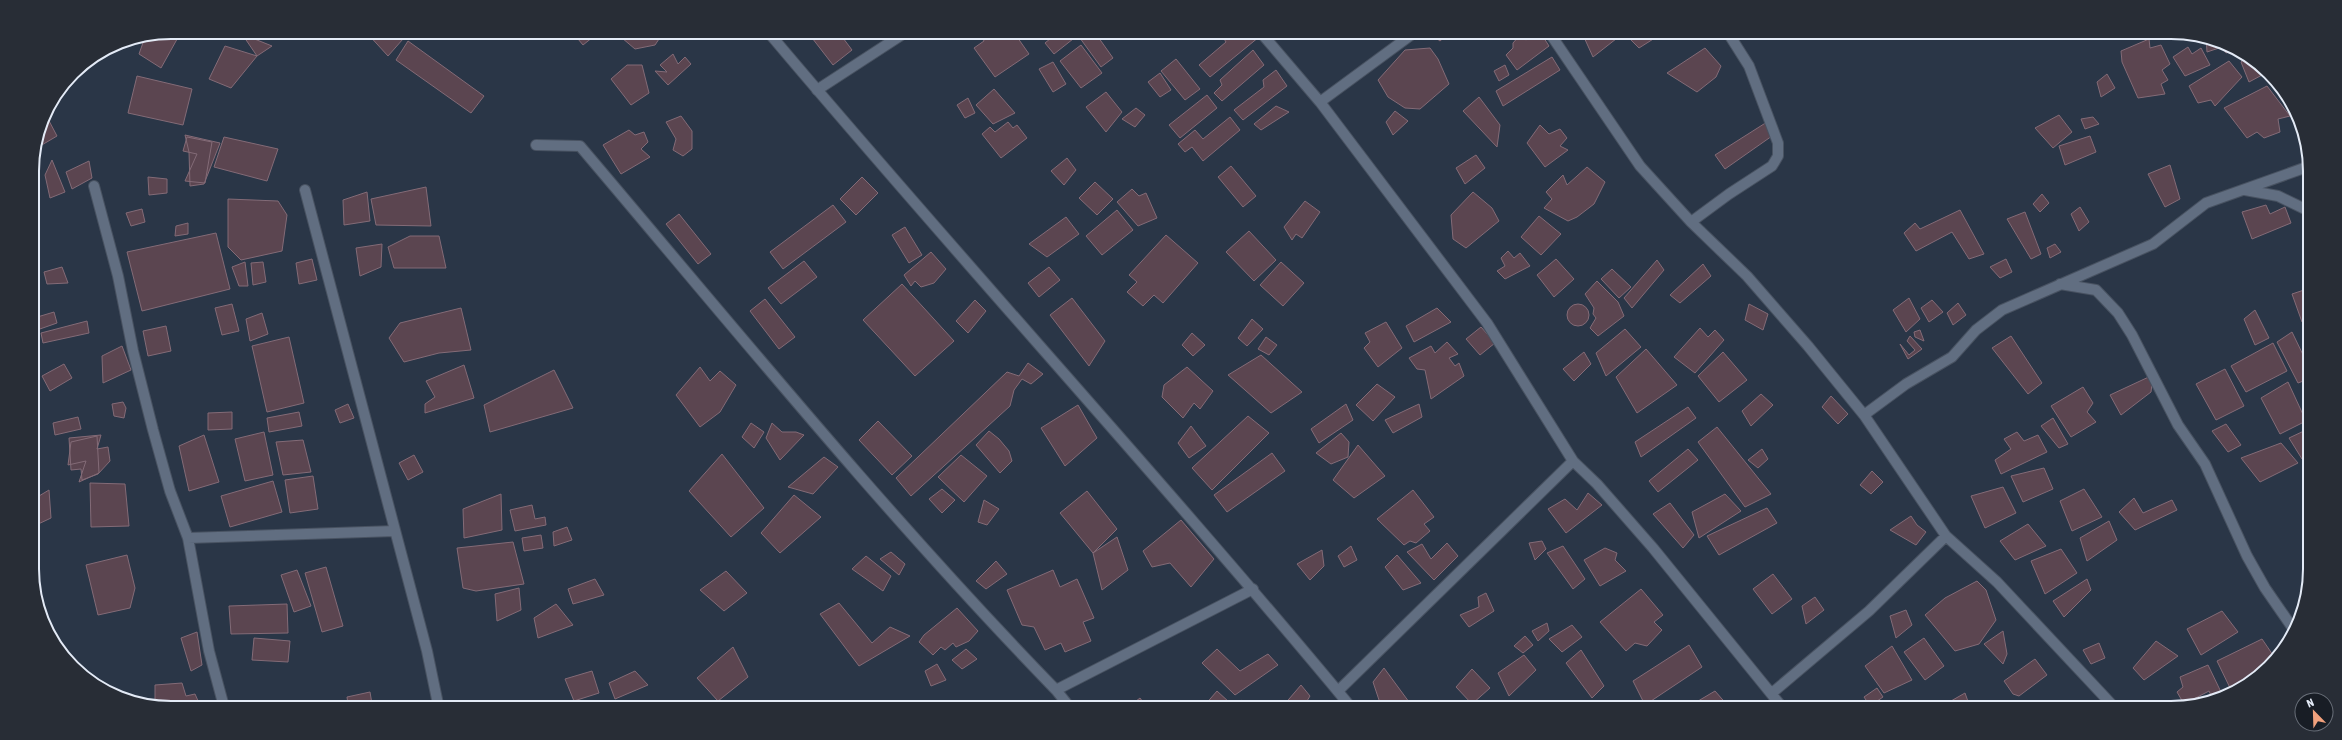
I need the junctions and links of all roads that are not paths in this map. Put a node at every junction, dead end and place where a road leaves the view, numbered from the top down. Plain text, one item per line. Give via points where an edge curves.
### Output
1 (774, 39) edge
2 (895, 39) edge
3 (1266, 39) edge
4 (1406, 39) edge
5 (1554, 39) edge
6 (1732, 39) edge
7 (817, 90) junction
8 (1320, 102) junction
9 (536, 145) dead end
10 (2303, 168) edge
11 (94, 186) dead end
12 (306, 190) dead end
13 (2243, 190) junction
14 (2303, 208) edge
15 (1692, 222) junction
16 (2060, 284) junction
17 (1864, 415) junction
18 (1573, 461) junction
19 (395, 531) junction
20 (1946, 536) junction
21 (188, 538) junction
22 (1253, 589) junction
23 (2290, 625) edge
24 (1056, 690) junction
25 (1338, 691) junction
26 (1772, 693) junction
27 (222, 701) edge
28 (437, 701) edge
29 (1065, 701) edge
30 (1346, 701) edge
31 (1778, 701) edge
32 (2108, 701) edge

1 - 7 street
2 - 7 street
3 - 8 street
4 - 8 street
5 - 15 street via 1640,166
6 - 15 street via 1752,73 1778,143 1778,156 1772,166
7 - 22 street
8 - 18 street via 1487,323
9 - 24 street via 580,146 889,508
10 - 13 street
11 - 21 street via 118,276 153,430 170,491
12 - 19 street
13 - 14 street via 2278,196
13 - 16 street via 2206,203 2153,244
15 - 17 street via 1752,282
16 - 17 street via 2002,310 1976,330 1952,357 1906,384
16 - 23 street via 2096,290 2118,313 2178,425 2205,464 2247,556
17 - 20 street
18 - 25 street
18 - 26 street via 1597,484 1653,548
19 - 21 street
19 - 28 street via 427,651
20 - 26 street via 1869,611
20 - 32 street via 1997,582
21 - 27 street via 209,651
22 - 24 street
22 - 25 street
24 - 29 street
25 - 30 street
26 - 31 street

